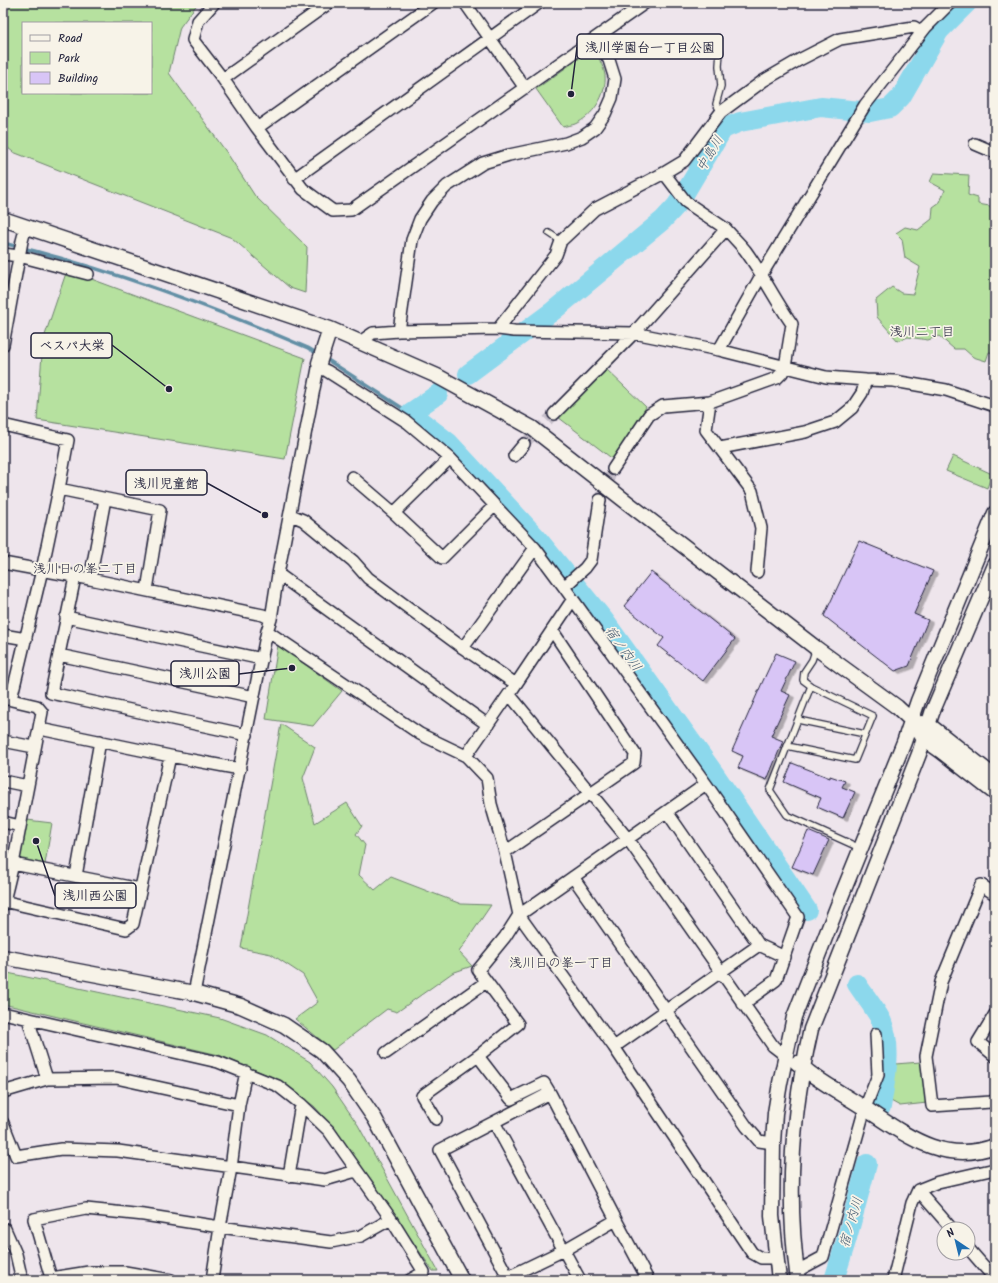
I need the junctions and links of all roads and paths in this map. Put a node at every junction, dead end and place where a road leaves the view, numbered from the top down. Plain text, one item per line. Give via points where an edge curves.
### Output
1 (214, 3) edge
2 (329, 3) edge
3 (433, 3) edge
4 (465, 3) edge
5 (540, 3) edge
6 (645, 3) edge
7 (950, 3) edge
8 (922, 32) junction
9 (491, 38) junction
10 (596, 38) junction
11 (720, 52) dead end
12 (223, 79) junction
13 (525, 88) junction
14 (721, 112) junction
15 (257, 128) junction
16 (975, 144) dead end
17 (995, 151) edge
18 (664, 173) junction
19 (294, 179) junction
20 (3, 219) edge
21 (26, 226) junction
22 (726, 230) junction
23 (549, 233) dead end
24 (561, 241) junction
25 (21, 250) junction
26 (3, 254) edge
27 (88, 274) dead end
28 (762, 274) junction
29 (330, 329) junction
30 (498, 329) junction
31 (399, 331) junction
32 (634, 334) junction
33 (360, 342) junction
34 (3, 345) edge
35 (719, 350) junction
36 (320, 360) junction
37 (784, 367) junction
38 (866, 380) junction
39 (710, 402) junction
40 (995, 406) edge
41 (554, 414) tunnel mouth
42 (3, 425) edge
43 (524, 444) tunnel mouth
44 (720, 448) junction
45 (514, 456) dead end
46 (450, 458) junction
47 (613, 469) tunnel mouth
48 (352, 477) dead end
49 (59, 489) junction
50 (105, 499) junction
51 (600, 500) tunnel mouth
52 (495, 505) junction
53 (394, 513) junction
54 (995, 513) edge
55 (291, 515) junction
56 (535, 548) junction
57 (3, 563) edge
58 (995, 565) edge
59 (42, 570) junction
60 (757, 572) dead end
61 (278, 574) junction
62 (75, 577) junction
63 (90, 579) junction
64 (567, 584) junction
65 (147, 590) junction
66 (573, 599) junction
67 (66, 617) junction
68 (271, 619) junction
69 (552, 630) junction
70 (267, 631) junction
71 (3, 635) edge
72 (26, 639) junction
73 (463, 648) junction
74 (816, 648) junction
75 (59, 655) junction
76 (262, 658) junction
77 (516, 684) junction
78 (811, 686) junction
79 (509, 694) junction
80 (254, 697) junction
81 (7, 698) edge
82 (798, 720) junction
83 (912, 721) junction
84 (488, 725) junction
85 (929, 725) junction
86 (40, 728) junction
87 (865, 734) junction
88 (247, 735) junction
89 (924, 739) junction
90 (3, 741) edge
91 (100, 741) junction
92 (787, 746) junction
93 (34, 747) junction
94 (170, 756) junction
95 (466, 756) junction
96 (240, 769) junction
97 (995, 777) edge
98 (3, 781) edge
99 (706, 784) junction
100 (28, 786) junction
101 (590, 794) junction
102 (995, 794) edge
103 (667, 812) junction
104 (3, 822) edge
105 (20, 826) junction
106 (628, 839) junction
107 (861, 848) junction
108 (505, 852) junction
109 (8, 863) edge
110 (76, 876) junction
111 (573, 877) junction
112 (140, 888) junction
113 (995, 894) edge
114 (3, 902) edge
115 (519, 915) junction
116 (760, 945) junction
117 (3, 957) edge
118 (785, 957) junction
119 (721, 973) junction
120 (486, 982) junction
121 (194, 993) junction
122 (743, 1004) junction
123 (666, 1011) junction
124 (3, 1013) edge
125 (995, 1014) edge
126 (28, 1019) junction
127 (876, 1034) dead end
128 (614, 1047) junction
129 (386, 1053) dead end
130 (478, 1056) junction
131 (786, 1056) junction
132 (995, 1056) edge
133 (802, 1067) junction
134 (246, 1072) junction
135 (47, 1079) junction
136 (3, 1092) edge
137 (550, 1093) junction
138 (995, 1100) edge
139 (301, 1104) junction
140 (239, 1105) junction
141 (865, 1108) junction
142 (436, 1118) dead end
143 (3, 1122) edge
144 (494, 1122) junction
145 (773, 1143) junction
146 (995, 1146) edge
147 (231, 1168) junction
148 (995, 1169) edge
149 (356, 1171) junction
150 (289, 1176) junction
151 (918, 1190) junction
152 (391, 1219) junction
153 (616, 1220) junction
154 (945, 1221) edge
155 (220, 1228) junction
156 (3, 1230) edge
157 (564, 1250) junction
158 (976, 1257) edge
159 (776, 1258) junction
160 (798, 1275) edge
161 (507, 1279) edge
162 (995, 1279) edge
163 (22, 1280) edge
164 (171, 1280) edge
165 (212, 1280) edge
166 (410, 1280) edge
167 (462, 1280) edge
168 (580, 1280) edge
169 (648, 1280) edge
170 (779, 1280) edge
171 (892, 1280) edge

1 - 12 street via 198,21 193,40
2 - 12 street
3 - 15 street
4 - 9 street
5 - 9 street
6 - 10 street
7 - 8 street
8 - 14 street via 914,27 840,39 763,81
8 - 28 street via 864,105
9 - 13 street
9 - 19 street
10 - 13 street
10 - 31 street via 609,60 614,79 612,98 605,114 595,128 582,137 483,163 447,186 432,201 420,219 412,240
11 - 14 lane via 721,86 716,104
12 - 15 street
13 - 19 street via 351,210 333,211 303,189
14 - 18 street via 684,161
15 - 19 street
16 - 17 street
18 - 22 street via 686,202
18 - 24 street via 595,209
20 - 21 street
21 - 25 street
21 - 29 street
22 - 28 street
22 - 32 street
23 - 24 lane
24 - 30 street via 556,255
25 - 26 street
25 - 27 street
25 - 34 street
28 - 35 street
28 - 37 street via 792,324
29 - 33 street
29 - 36 street
30 - 31 street
30 - 32 street
31 - 33 street via 373,333
32 - 35 street
32 - 41 street
33 - 74 street via 437,376 532,428
35 - 37 street
36 - 46 street via 407,422
36 - 55 street
37 - 38 street via 826,377
37 - 39 street via 777,378
38 - 40 street via 894,381 946,390
38 - 44 street via 862,393 852,408 835,422 805,432
39 - 44 street via 706,430
39 - 47 street via 664,406 649,414
42 - 49 street via 68,440
43 - 45 street
44 - 60 street via 752,492 761,528
46 - 52 street
46 - 53 street
48 - 53 street
49 - 50 street
49 - 59 street
50 - 63 street
50 - 65 street via 160,510
51 - 64 street via 590,560
52 - 53 street via 442,558
52 - 56 street
54 - 83 street via 921,693
55 - 61 street
55 - 73 street via 303,520 353,561 368,578
56 - 64 street
56 - 73 street
57 - 59 street
58 - 85 street
59 - 62 street
59 - 72 street
61 - 68 street
61 - 84 street
62 - 63 street
62 - 67 street
63 - 65 street
64 - 66 street
65 - 68 street via 263,615
66 - 69 street
66 - 99 street
67 - 75 street
67 - 76 street
68 - 70 street
69 - 77 street
69 - 101 street via 635,754 634,763
70 - 76 street
70 - 95 street via 420,734
71 - 72 street
72 - 81 street
73 - 77 street
74 - 78 lane via 804,672 803,680
74 - 83 street via 897,707
75 - 80 street
75 - 88 street via 51,693
76 - 80 street
77 - 79 street
78 - 82 lane
78 - 87 lane via 873,716
79 - 84 street
79 - 101 street
80 - 88 street
81 - 86 street via 37,706 42,712
82 - 87 lane
82 - 92 lane
83 - 85 street
83 - 89 street
83 - 107 street
84 - 95 street
85 - 89 street
85 - 97 street
86 - 91 street
86 - 93 street
87 - 92 lane via 855,760
88 - 96 street
89 - 102 street
89 - 133 street via 812,1029
90 - 93 street
91 - 94 street
91 - 110 street
92 - 107 lane via 770,790 786,815
93 - 100 street
94 - 96 street
94 - 112 street
95 - 108 street via 487,778 491,804
96 - 121 street
98 - 100 street
99 - 103 street
99 - 118 street via 798,917
100 - 105 street
101 - 106 street
101 - 108 street
103 - 106 street
103 - 116 street
104 - 105 street
105 - 109 street
106 - 111 street
106 - 119 street
107 - 131 street via 794,1017
108 - 115 street
109 - 110 street
109 - 114 street
110 - 112 street
111 - 115 street
111 - 123 street
112 - 114 street via 133,924 126,929
113 - 138 street via 981,885 941,982 926,1056 932,1106
115 - 120 street via 478,970
115 - 128 street
116 - 118 street
116 - 119 street
117 - 121 street
118 - 122 street via 776,980
119 - 122 street
119 - 123 street
120 - 129 street
120 - 130 street via 518,1024
121 - 167 street via 241,1006 284,1025 322,1051 349,1081 375,1119
122 - 131 street via 773,1046
123 - 128 street
123 - 145 street via 747,1128 759,1141
124 - 126 street
125 - 132 street via 978,1042
126 - 134 street via 218,1062
126 - 135 street
127 - 141 street via 878,1075
128 - 159 street via 752,1253 761,1258
130 - 137 street via 511,1099 544,1083
130 - 142 street via 418,1091
131 - 133 street
131 - 145 street via 775,1113
133 - 141 street
133 - 160 street via 791,1174
134 - 139 street via 278,1086
134 - 140 street
135 - 136 street
135 - 140 street via 116,1078
137 - 144 street
137 - 153 street
139 - 149 street via 329,1131
139 - 150 street
140 - 147 street
141 - 146 street via 908,1137 933,1148 960,1153
141 - 160 street via 823,1257
143 - 147 street via 16,1156 61,1149 118,1151
144 - 157 street
144 - 161 street via 440,1150
145 - 159 street via 772,1216
147 - 150 street
147 - 155 street
148 - 151 street via 938,1182
149 - 150 street via 325,1180
149 - 152 street
151 - 154 street
151 - 171 street via 912,1203
152 - 155 street via 361,1236 331,1242
152 - 166 street via 424,1272
153 - 157 street
153 - 169 street
155 - 164 street via 144,1215 86,1209 34,1219 51,1278 89,1272 125,1272
155 - 165 street
156 - 163 street via 5,1229 16,1254
157 - 161 street
157 - 168 street
158 - 162 street
159 - 170 street

